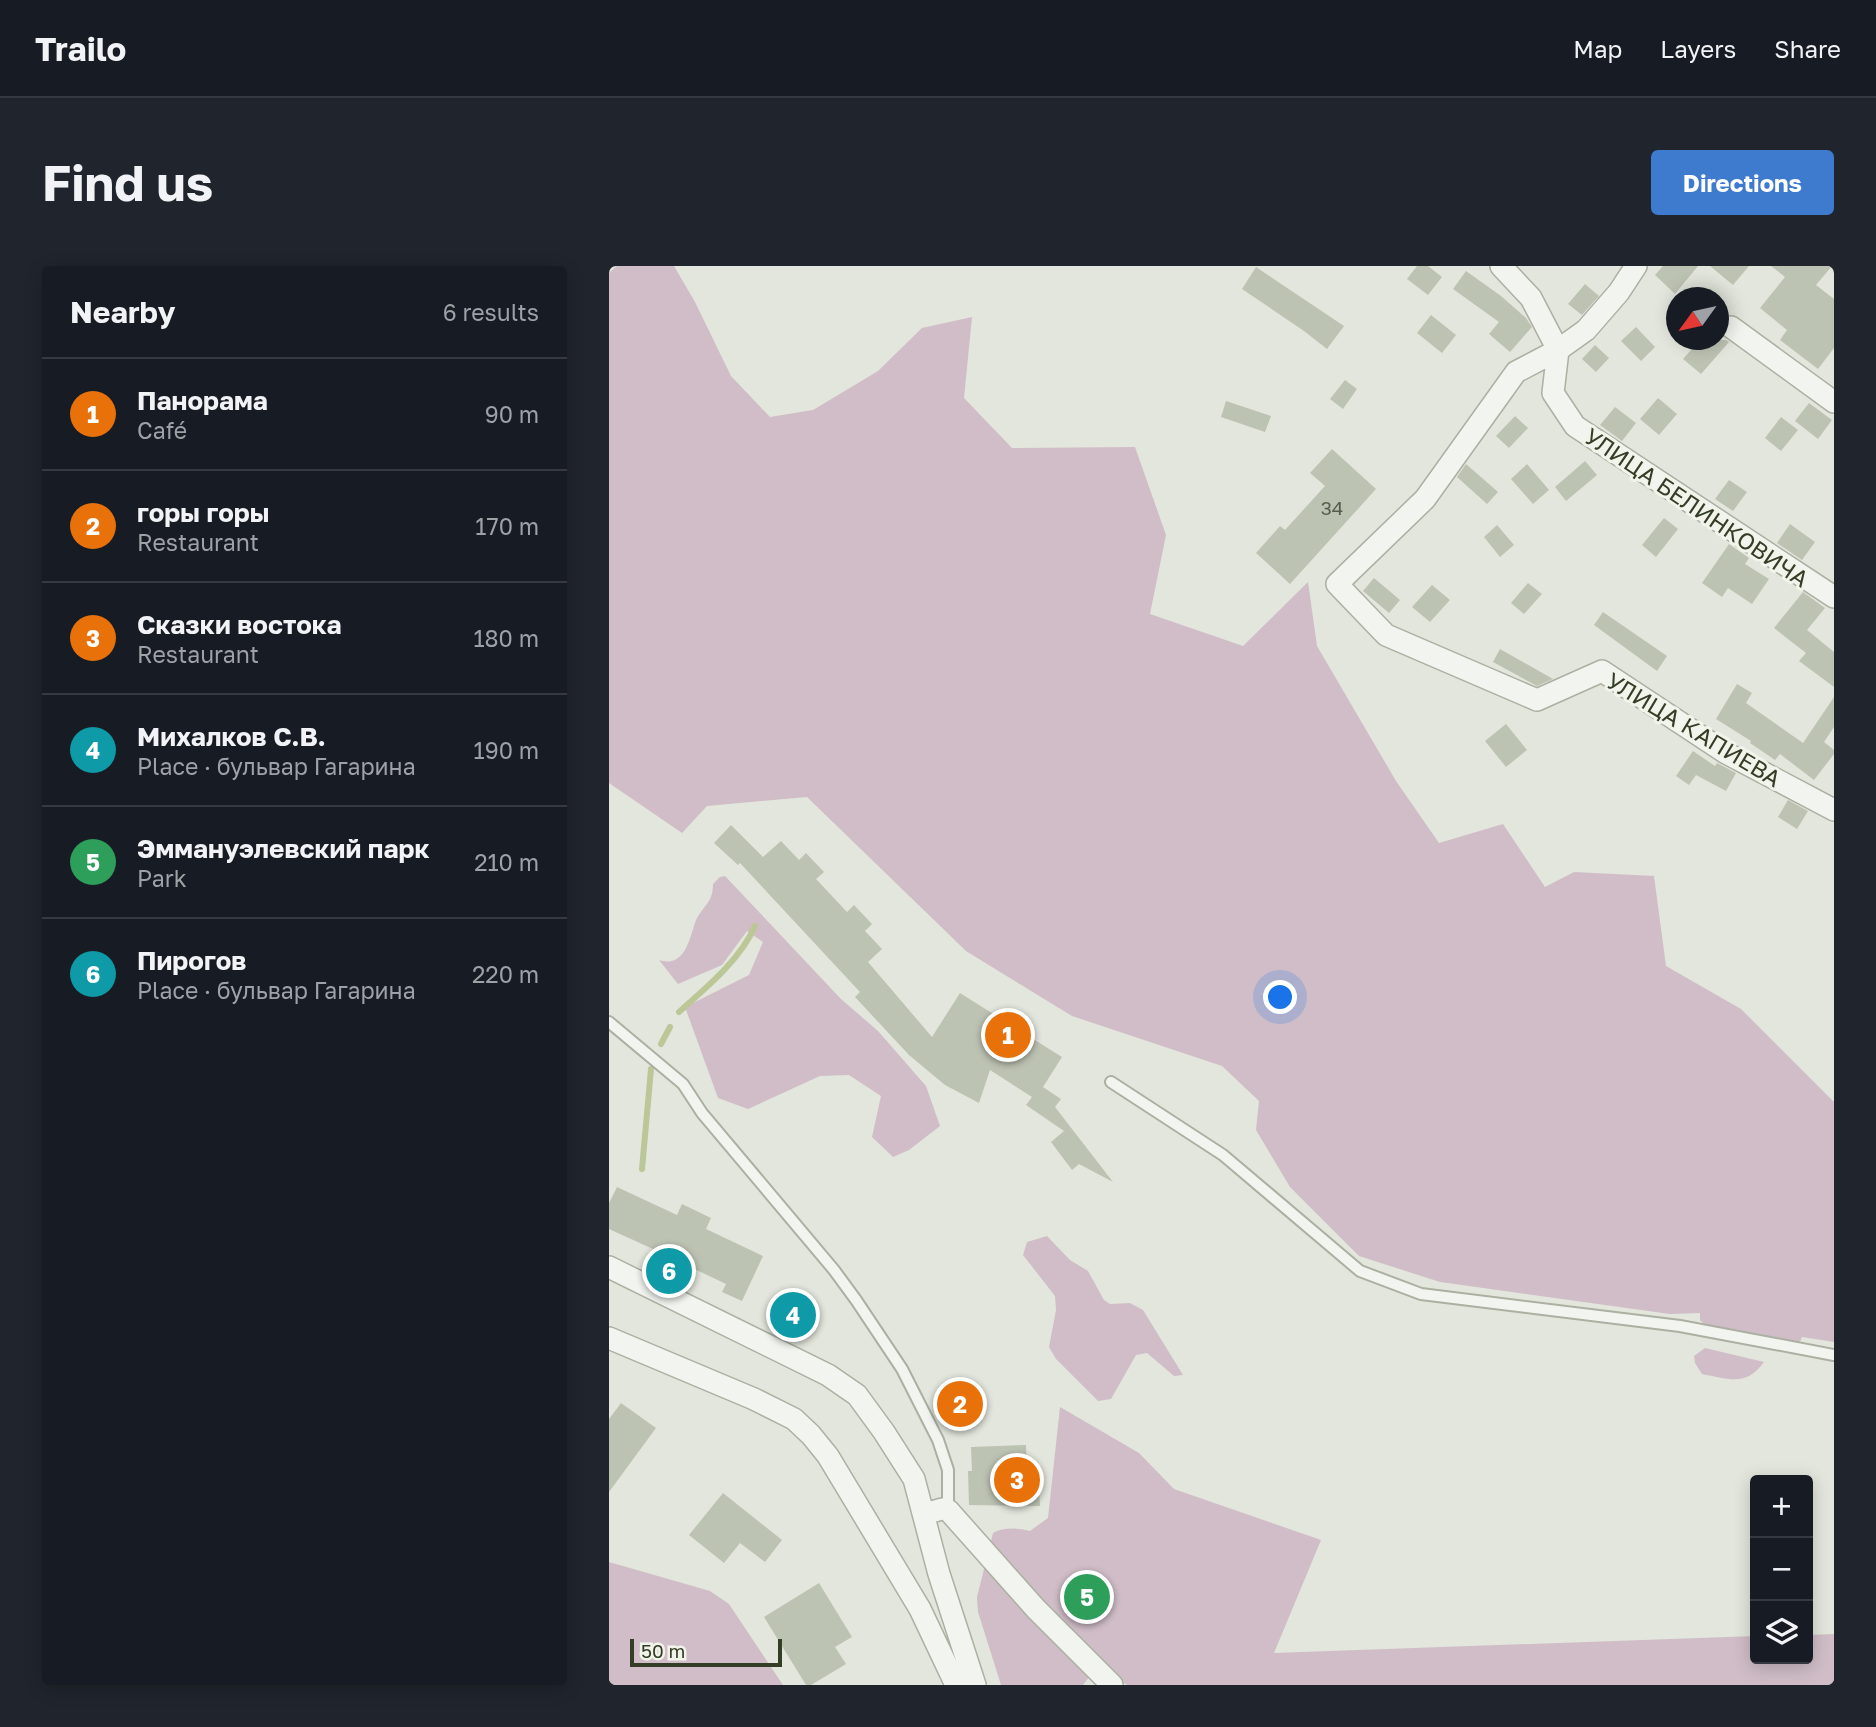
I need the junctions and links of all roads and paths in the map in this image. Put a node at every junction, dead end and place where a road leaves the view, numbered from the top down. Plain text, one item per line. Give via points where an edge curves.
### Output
1 (1501, 266) edge
2 (1636, 266) edge
3 (1731, 327) dead end
4 (1558, 350) junction
5 (1834, 402) edge
6 (1834, 597) edge
7 (1834, 810) edge
8 (609, 1021) edge
9 (1111, 1082) dead end
10 (609, 1266) edge
11 (609, 1338) edge
12 (1834, 1355) edge
13 (948, 1510) junction
14 (924, 1514) junction
15 (956, 1685) edge
16 (975, 1685) edge
17 (1112, 1685) edge

1 - 4 street via 1531,298
2 - 4 street via 1586,330
3 - 5 street
4 - 6 street, УЛИЦА БЕЛИНКОВИЧА via 1553,393 1575,426
4 - 7 street, УЛИЦА КАПИЕВА via 1516,372 1425,499 1337,584 1386,635 1537,700 1602,671 1726,752
8 - 13 lane via 683,1084 856,1300 902,1369 938,1440 948,1470
9 - 12 lane via 1223,1155 1360,1271 1422,1294 1679,1326
10 - 14 street via 828,1374 856,1395 913,1479
11 - 15 street via 754,1399 794,1419 811,1434 920,1609
13 - 14 street
13 - 17 street
14 - 16 street

